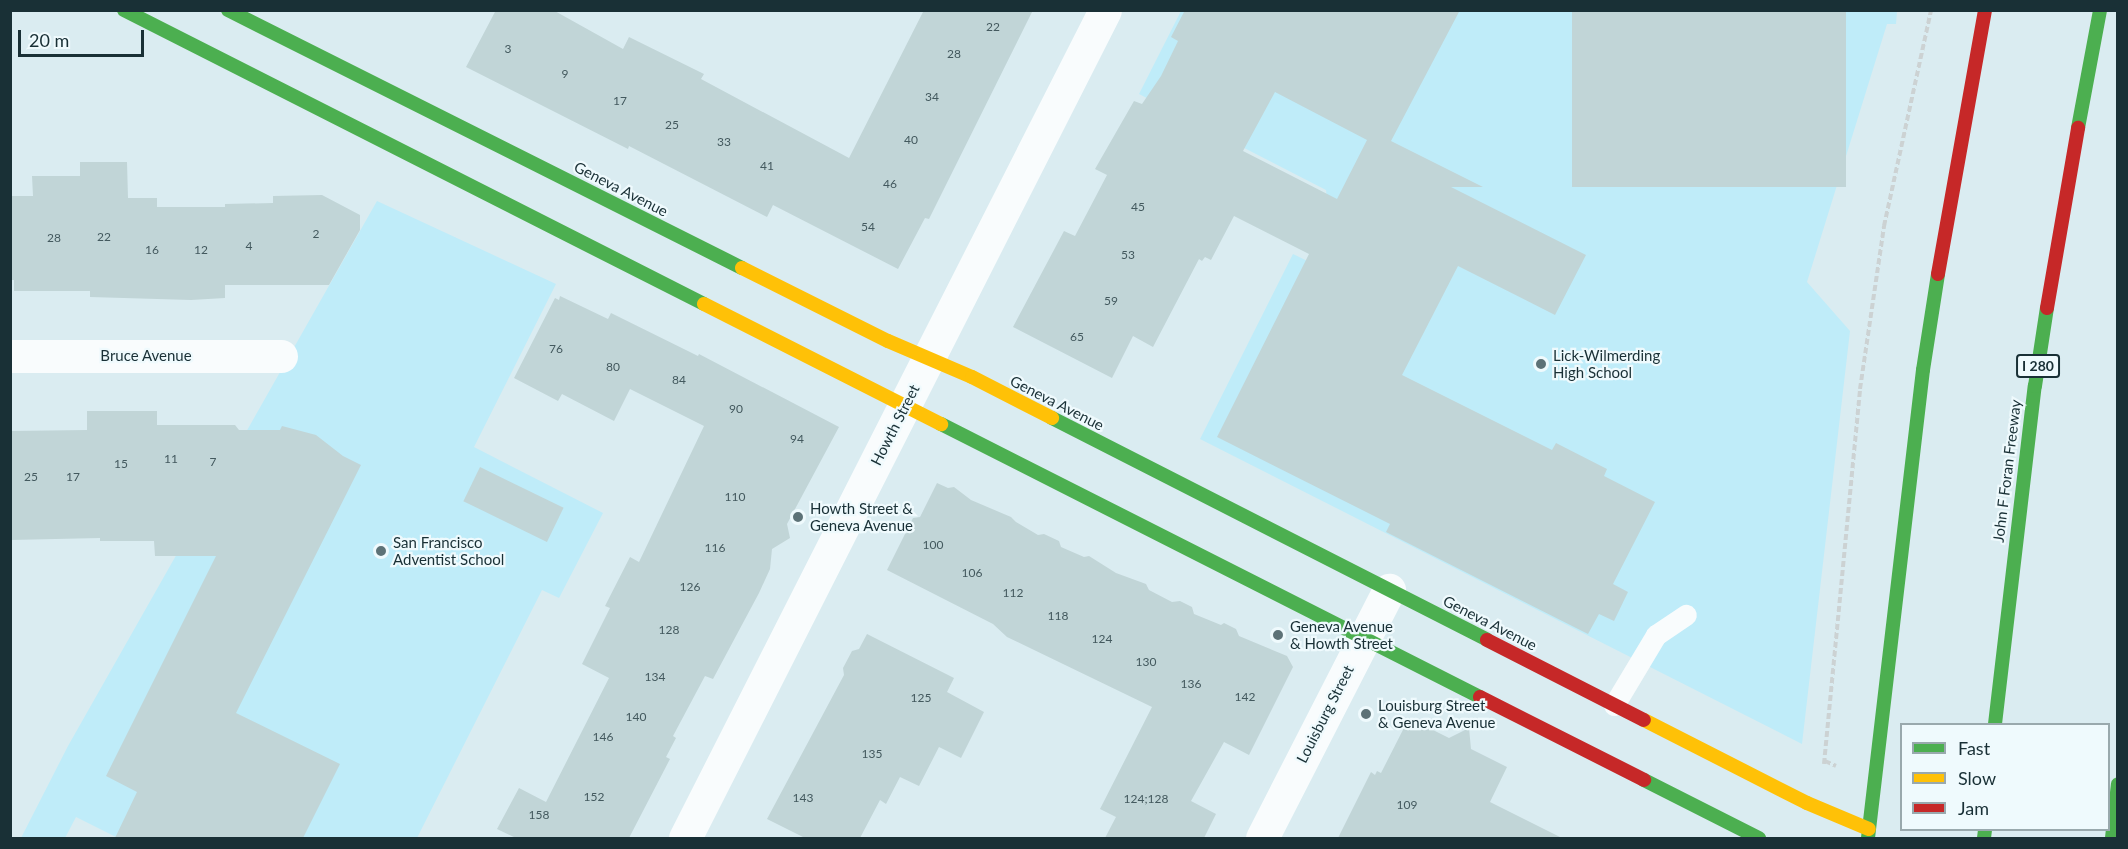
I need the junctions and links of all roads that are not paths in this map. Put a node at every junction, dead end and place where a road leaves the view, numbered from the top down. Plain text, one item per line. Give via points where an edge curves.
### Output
1 (124, 10) edge
2 (228, 10) edge
3 (1105, 10) edge
4 (1985, 10) edge
5 (2100, 10) edge
6 (10, 356) edge
7 (280, 356) dead end
8 (929, 358) junction
9 (905, 406) junction
10 (1389, 590) junction
11 (1686, 615) dead end
12 (1364, 638) junction
13 (1614, 705) junction
14 (1995, 723) edge
15 (2118, 784) edge
16 (1868, 834) edge
17 (686, 838) edge
18 (1262, 838) edge
19 (1759, 838) edge
20 (2112, 838) edge

1 - 9 main road
2 - 8 main road, Geneva Avenue via 877,336
3 - 8 street, Howth Street
4 - 16 main road via 1950,195 1923,370
5 - 14 main road, John F Foran Freeway / I 280 via 2035,386
6 - 7 street, Bruce Avenue
8 - 9 street, Howth Street
8 - 10 main road, Geneva Avenue
9 - 12 main road
9 - 17 street, Howth Street
10 - 12 street, Louisburg Street
10 - 13 main road, Geneva Avenue
11 - 13 lane via 1656,635
12 - 18 street, Louisburg Street
12 - 19 main road
13 - 16 main road, Geneva Avenue
15 - 20 main road

